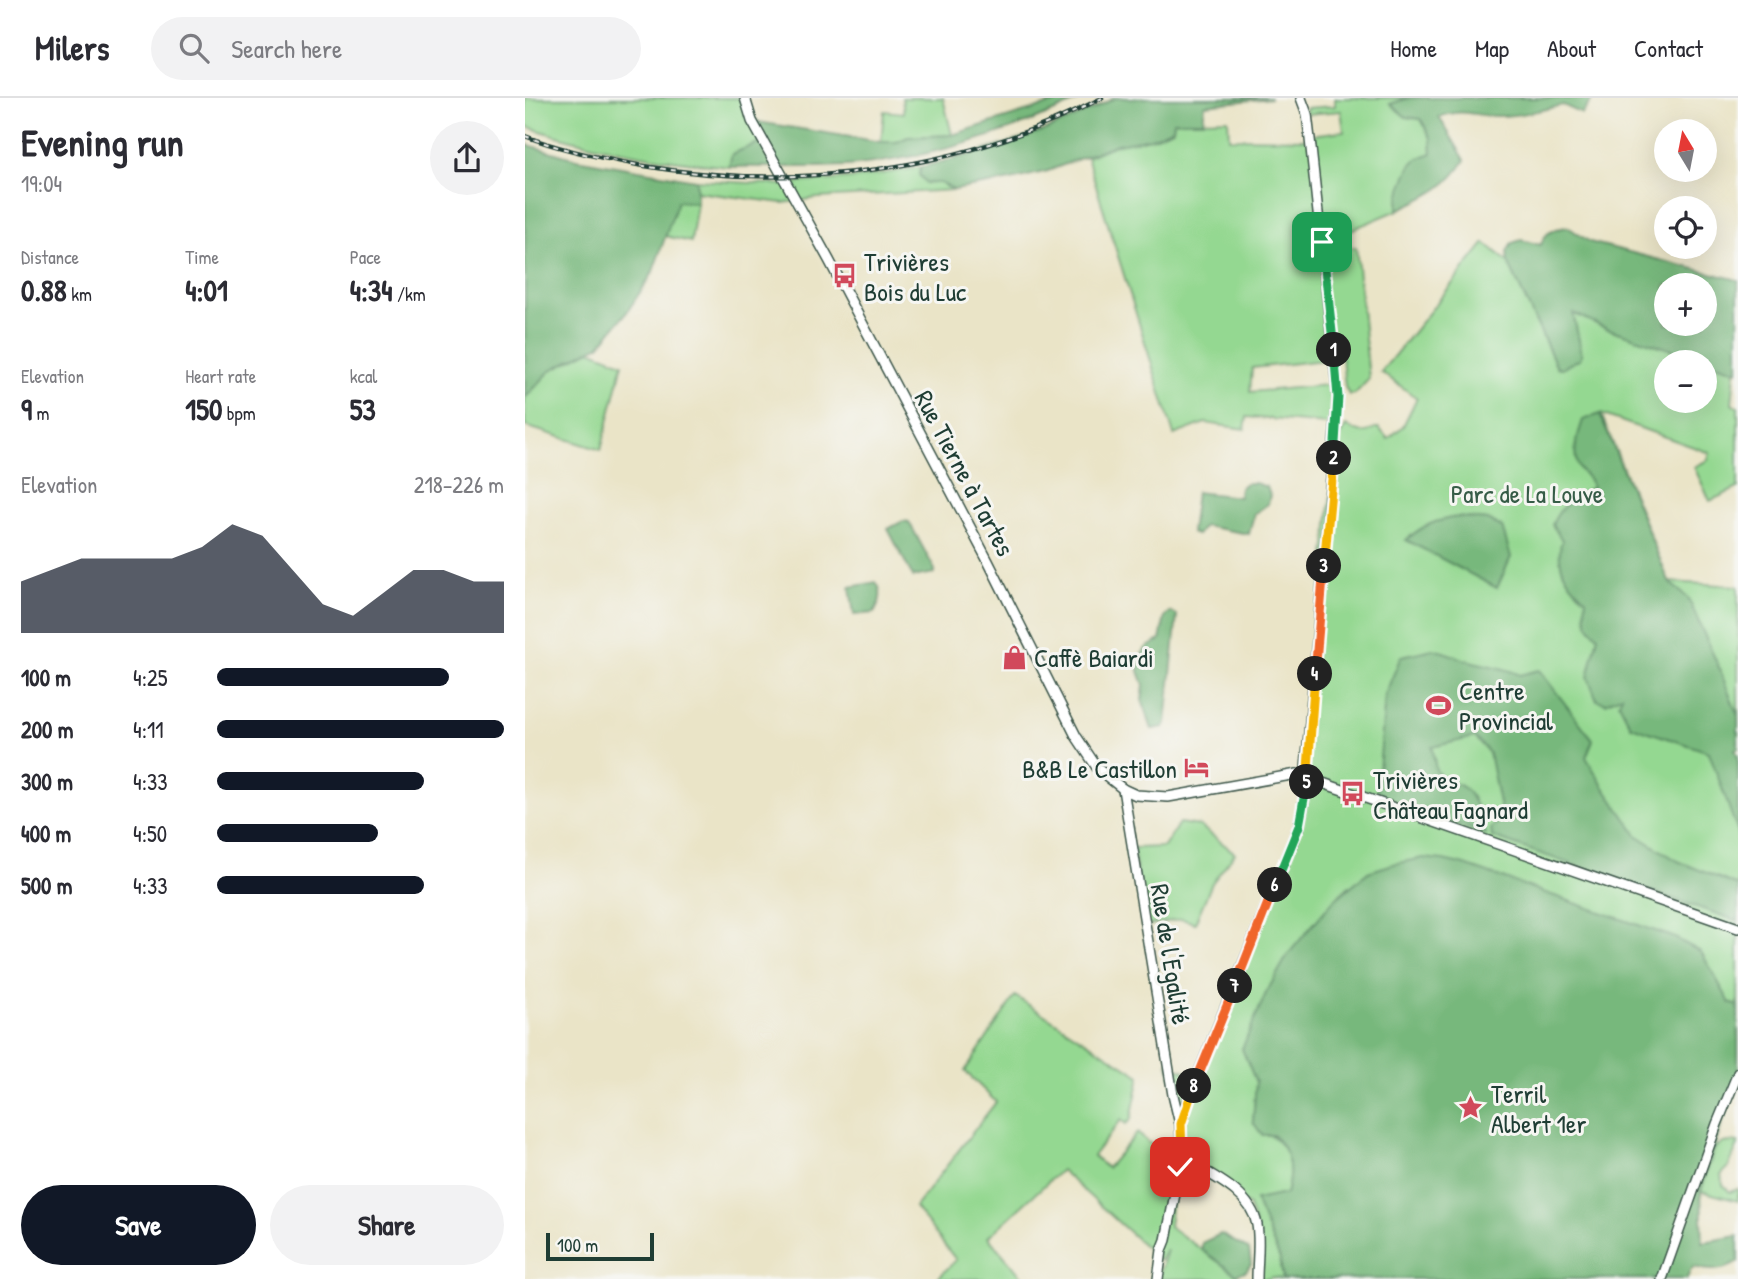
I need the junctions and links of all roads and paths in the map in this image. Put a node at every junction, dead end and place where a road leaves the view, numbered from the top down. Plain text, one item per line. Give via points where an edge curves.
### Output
1 (745, 98) edge
2 (1301, 98) edge
3 (1308, 777) junction
4 (1123, 789) junction
5 (1738, 928) edge
6 (1738, 1073) edge
7 (1181, 1124) junction
8 (1182, 1158) junction
9 (1159, 1276) edge
10 (1257, 1279) edge
11 (1662, 1279) edge

1 - 4 street, Rue Tierne à Tartes via 752,121 988,561 1076,736 1098,769
2 - 3 street via 1307,114 1338,397
3 - 4 street via 1291,774 1168,797
3 - 5 street
3 - 7 street via 1299,826
4 - 7 street, Rue de l'Egalité
6 - 11 street
7 - 8 street
8 - 9 street
8 - 10 street via 1238,1193 1249,1206 1258,1232

